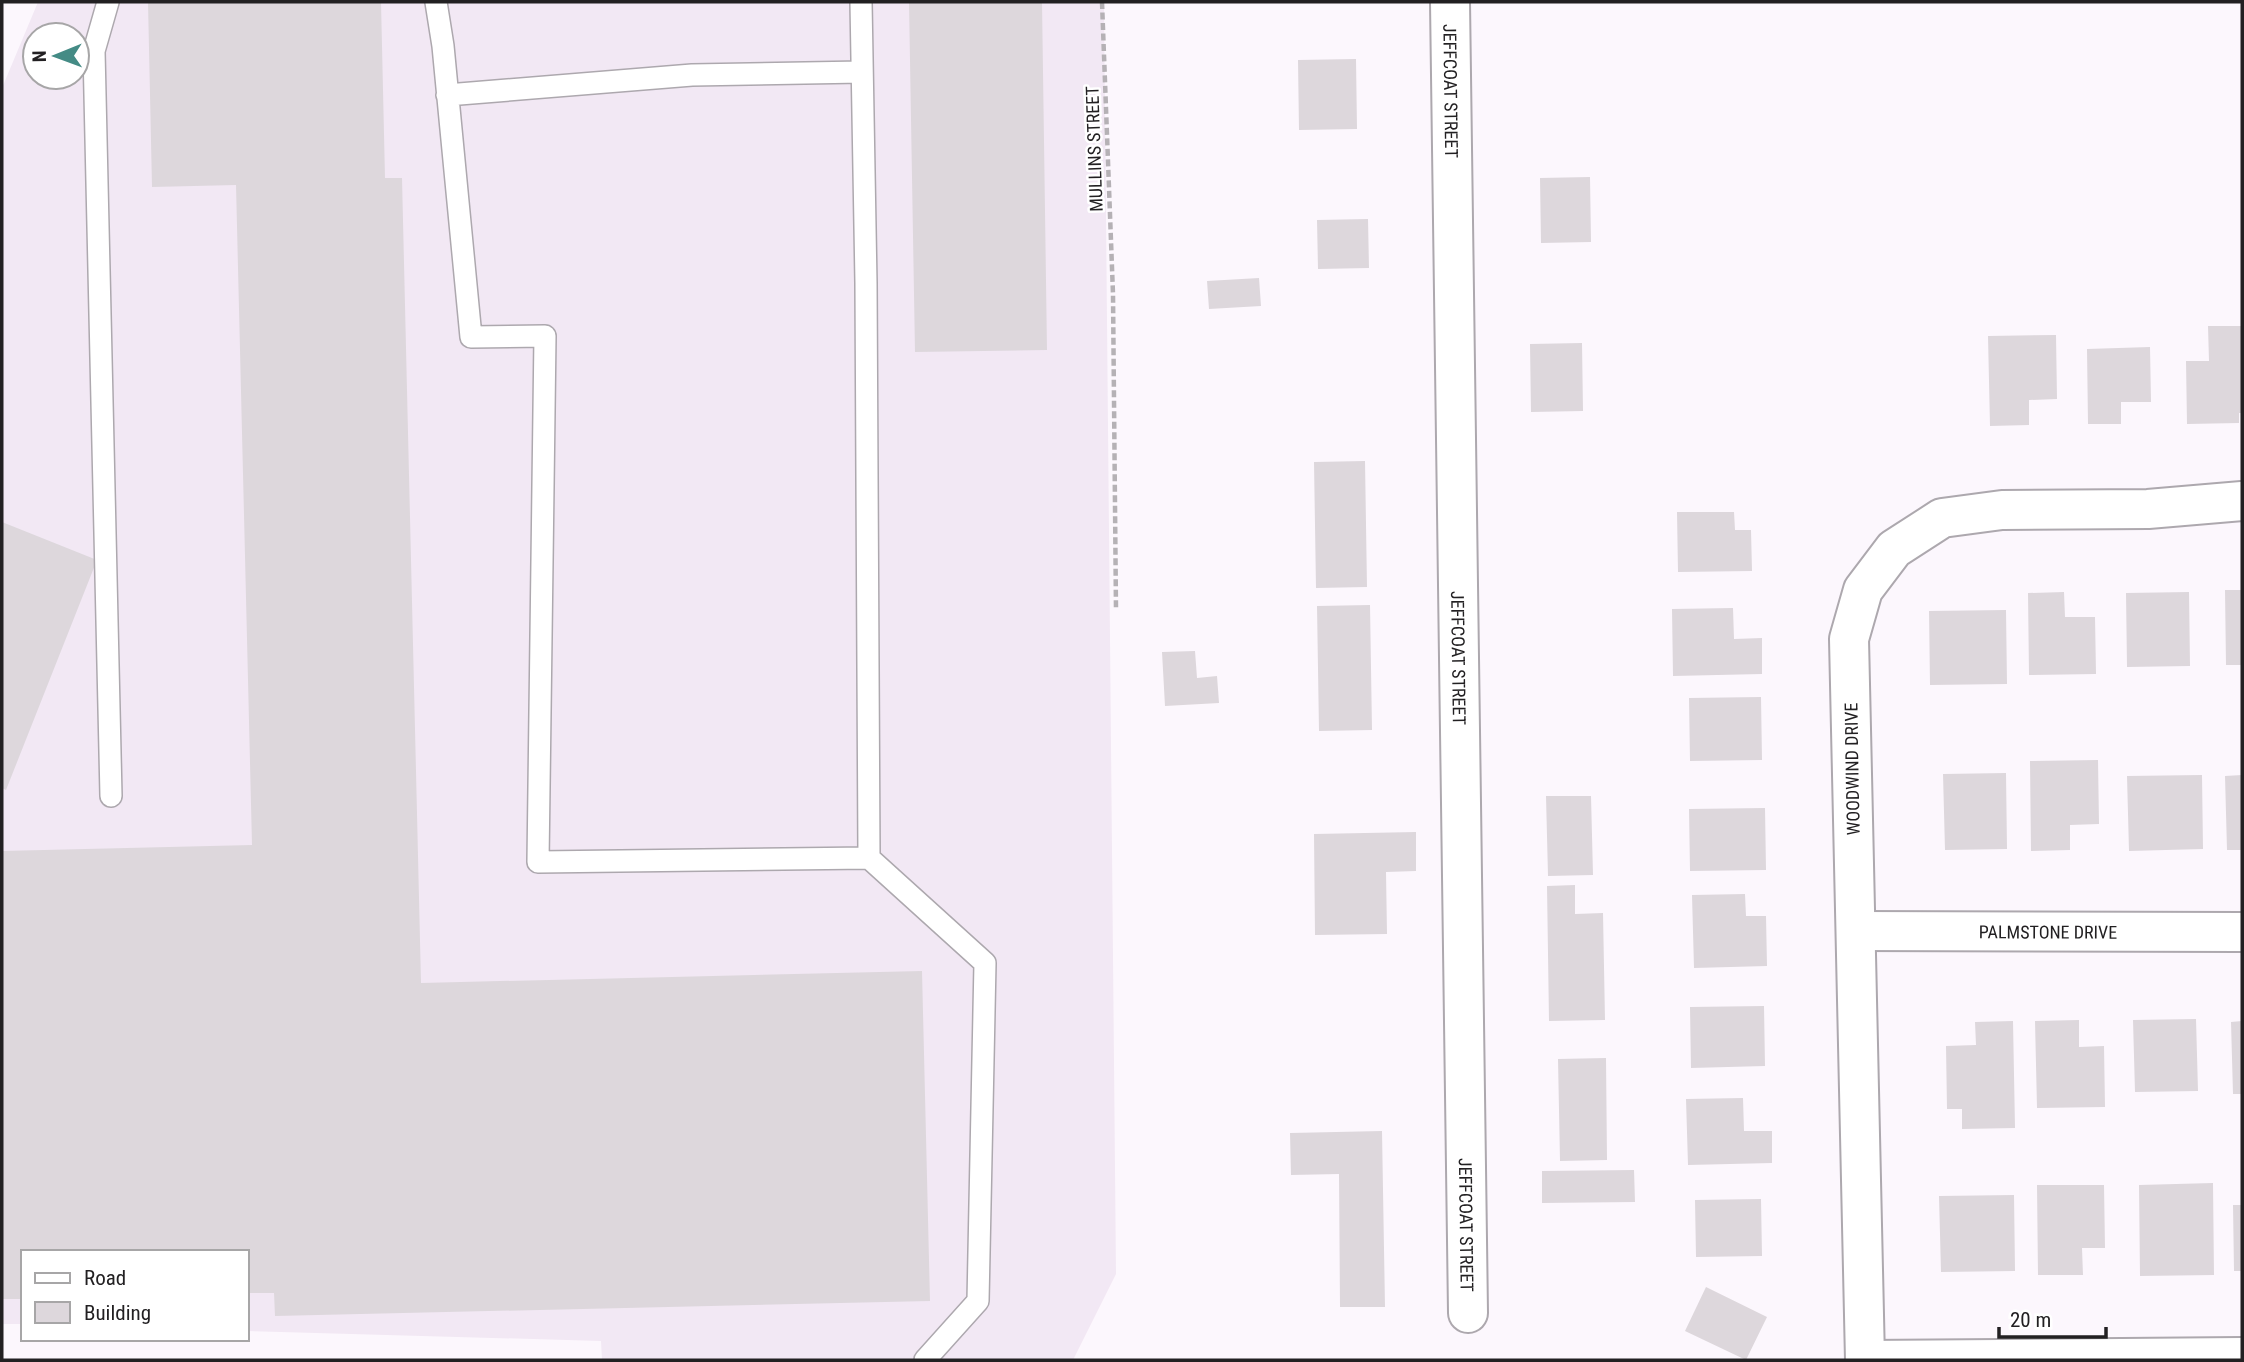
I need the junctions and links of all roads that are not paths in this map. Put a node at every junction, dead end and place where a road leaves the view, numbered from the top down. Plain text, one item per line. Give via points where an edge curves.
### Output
1 (108, 2) edge
2 (436, 2) edge
3 (861, 2) edge
4 (1450, 2) edge
5 (862, 72) junction
6 (447, 95) junction
7 (2242, 501) edge
8 (110, 796) dead end
9 (869, 858) junction
10 (1856, 931) junction
11 (2242, 932) edge
12 (1468, 1313) dead end
13 (2242, 1357) edge
14 (925, 1360) edge
15 (1865, 1360) edge

1 - 8 lane via 94,51
2 - 6 lane
3 - 5 lane
4 - 12 street, JEFFCOAT STREET
5 - 6 lane via 692,75
5 - 9 lane
6 - 9 lane via 471,337 545,336 538,862
7 - 10 street, WOODWIND DRIVE via 2148,509 2002,510 1942,518 1894,549 1863,590 1849,639
9 - 14 lane via 985,963 978,1301
10 - 11 street, PALMSTONE DRIVE
10 - 15 street, WOODWIND DRIVE
13 - 15 street

